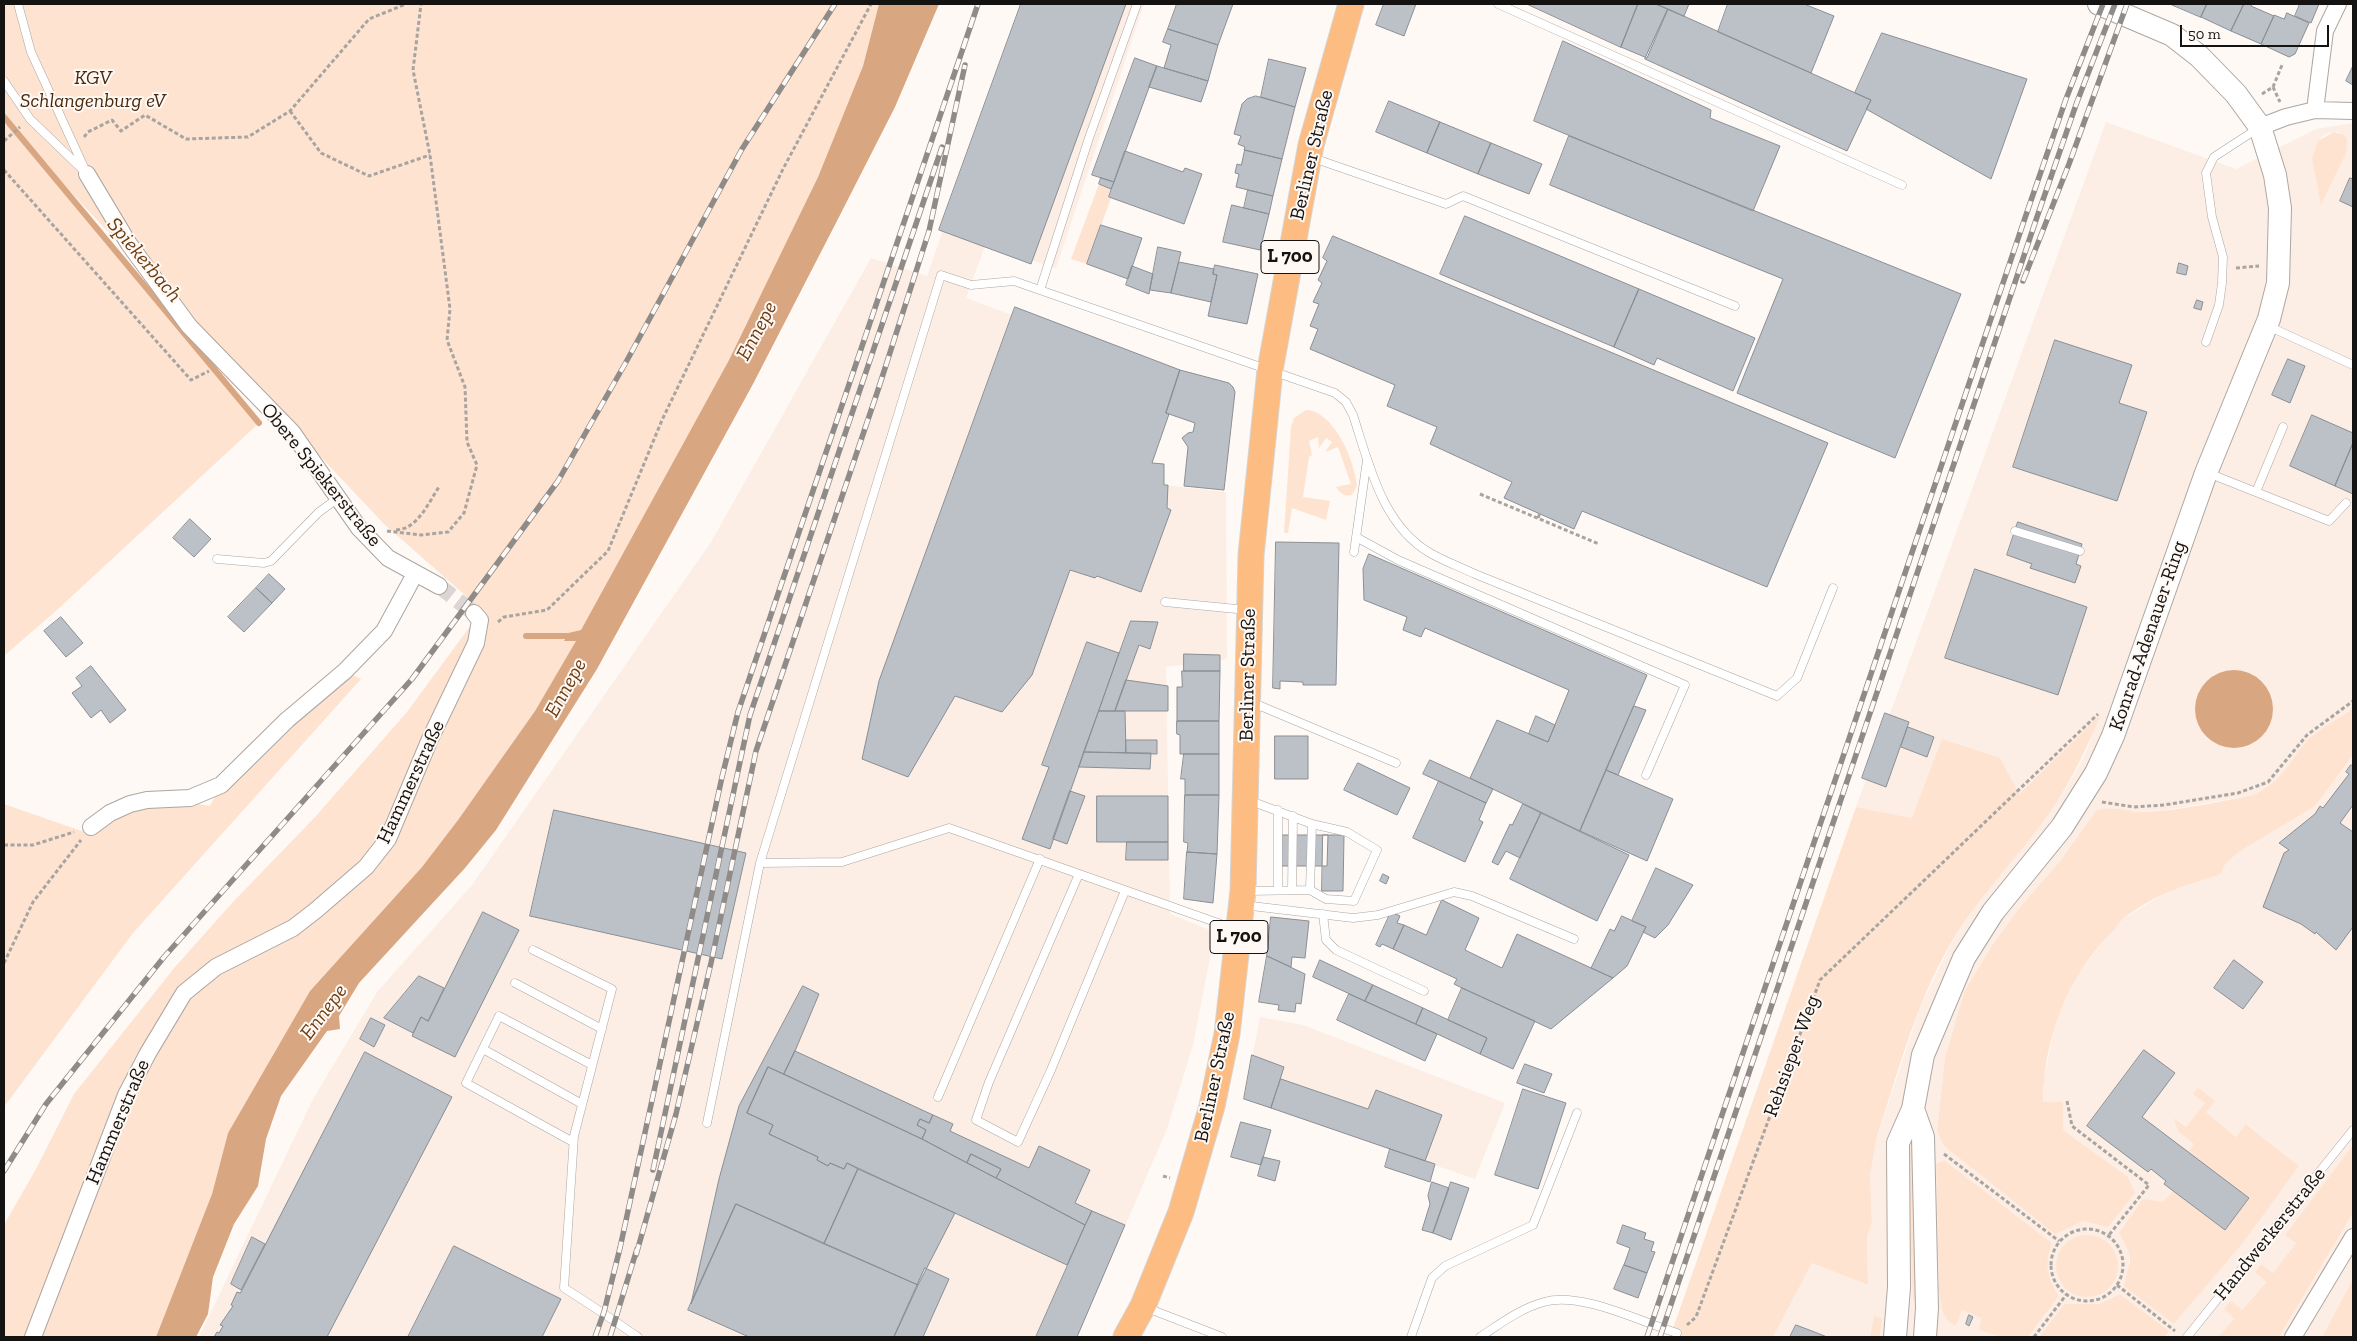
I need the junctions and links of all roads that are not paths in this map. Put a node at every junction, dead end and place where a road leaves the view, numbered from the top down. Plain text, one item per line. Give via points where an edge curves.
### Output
1 (18, 4) edge
2 (1137, 4) edge
3 (1351, 4) edge
4 (1498, 4) edge
5 (2100, 4) edge
6 (2338, 4) edge
7 (4, 81) edge
8 (2315, 110) junction
9 (2353, 111) edge
10 (2260, 127) junction
11 (1309, 156) junction
12 (87, 174) junction
13 (1902, 185) dead end
14 (1040, 290) junction
15 (1734, 306) dead end
16 (2266, 325) junction
17 (2206, 342) dead end
18 (2353, 365) edge
19 (1270, 370) junction
20 (2283, 427) dead end
21 (1367, 458) junction
22 (2206, 473) junction
23 (2256, 492) junction
24 (337, 499) junction
25 (2346, 503) dead end
26 (2015, 531) dead end
27 (1356, 536) junction
28 (2080, 551) dead end
29 (1354, 552) dead end
30 (217, 559) dead end
31 (416, 574) junction
32 (439, 586) tunnel mouth
33 (1833, 588) dead end
34 (1164, 602) dead end
35 (1249, 611) junction
36 (474, 613) tunnel mouth
37 (1247, 701) junction
38 (1396, 763) dead end
39 (1646, 776) dead end
40 (1246, 799) junction
41 (1278, 810) junction
42 (1293, 816) junction
43 (1312, 824) junction
44 (91, 827) road end
45 (1040, 859) junction
46 (760, 863) junction
47 (1079, 874) junction
48 (1278, 890) junction
49 (1292, 890) junction
50 (1310, 890) junction
51 (1125, 891) junction
52 (1242, 898) junction
53 (1323, 914) junction
54 (1239, 931) junction
55 (1574, 939) dead end
56 (533, 950) dead end
57 (515, 983) dead end
58 (1424, 991) dead end
59 (602, 1028) junction
60 (483, 1048) junction
61 (592, 1064) junction
62 (938, 1097) dead end
63 (582, 1104) junction
64 (1913, 1109) junction
65 (1577, 1112) dead end
66 (708, 1123) dead end
67 (2353, 1130) edge
68 (573, 1142) junction
69 (2353, 1237) edge
70 (1143, 1306) junction
71 (1677, 1333) road end
72 (34, 1337) edge
73 (638, 1337) edge
74 (1126, 1337) edge
75 (1222, 1337) edge
76 (1411, 1337) edge
77 (1480, 1337) edge
78 (1895, 1337) edge
79 (1925, 1337) edge
80 (2187, 1337) edge
81 (2293, 1337) edge

1 - 12 lane, Obere Spiekerstraße via 31,52
2 - 14 lane
3 - 11 main road, Berliner Straße / L 700
4 - 13 lane
5 - 10 street, Konrad-Adenauer-Ring via 2172,35 2204,61 2244,104
6 - 8 street via 2325,31
7 - 12 lane via 30,119
8 - 9 street
8 - 10 street
10 - 16 street, Konrad-Adenauer-Ring via 2279,191 2278,283
10 - 17 lane via 2214,157 2206,173 2212,217 2223,257 2218,304
11 - 15 lane via 1446,204 1462,196
11 - 19 main road, Berliner Straße / L 700
12 - 24 street, Obere Spiekerstraße via 129,244 189,326 292,432
14 - 19 lane
14 - 46 lane via 1014,282 971,284 940,276
16 - 18 lane
16 - 22 street, Konrad-Adenauer-Ring
19 - 21 lane via 1335,392 1346,402
19 - 35 main road, Berliner Straße / L 700
20 - 23 lane
21 - 27 lane
21 - 33 lane via 1398,527 1429,552 1475,574 1777,696 1797,678
22 - 23 lane
22 - 64 street, Konrad-Adenauer-Ring via 2113,736 2096,774 2042,853 1993,912 1964,958 1923,1055
23 - 25 lane via 2329,521
24 - 30 lane via 319,512 271,560 264,563
24 - 31 street, Obere Spiekerstraße via 388,558
26 - 28 lane
27 - 29 lane
27 - 39 lane via 1398,560 1685,685
31 - 32 street
31 - 44 street via 384,631 344,672 287,720 220,785 190,798 130,804
34 - 35 lane
35 - 37 main road, Berliner Straße / L 700
36 - 72 street, Hammerstraße via 480,620 476,643 430,739 388,839 366,867 293,928 216,967 184,993 148,1052 126,1095
37 - 38 lane
37 - 40 main road, Berliner Straße / L 700
40 - 41 lane
40 - 52 main road, Berliner Straße / L 700
41 - 42 lane
41 - 48 lane
42 - 43 lane
42 - 49 lane
43 - 50 lane
43 - 50 lane via 1346,832 1377,850 1354,901 1326,899
45 - 46 lane via 949,828 842,862
45 - 47 lane
45 - 62 lane
46 - 66 lane
47 - 51 lane
47 - 51 lane via 989,1082 976,1120 1018,1142
48 - 49 lane
48 - 52 lane
49 - 50 lane
51 - 54 lane
52 - 53 lane
52 - 54 main road, Berliner Straße / L 700
53 - 55 lane via 1352,918 1378,915 1454,892 1472,896
53 - 58 lane via 1326,940 1336,950
54 - 70 main road, Berliner Straße / L 700 via 1227,1034 1212,1106 1181,1212
56 - 59 lane via 612,990
57 - 59 lane
59 - 61 lane
60 - 61 lane via 499,1016
60 - 63 lane
60 - 68 lane via 466,1083
61 - 63 lane
63 - 68 lane
64 - 78 street, Konrad-Adenauer-Ring via 1898,1143 1899,1287
64 - 79 street via 1923,1137
65 - 76 lane via 1534,1225 1445,1266 1432,1278
67 - 80 lane, Handwerkerstraße
68 - 73 lane via 564,1288
69 - 81 street
70 - 74 main road, Berliner Straße / L 700
70 - 75 lane
71 - 77 lane via 1582,1301 1545,1301 1507,1318

